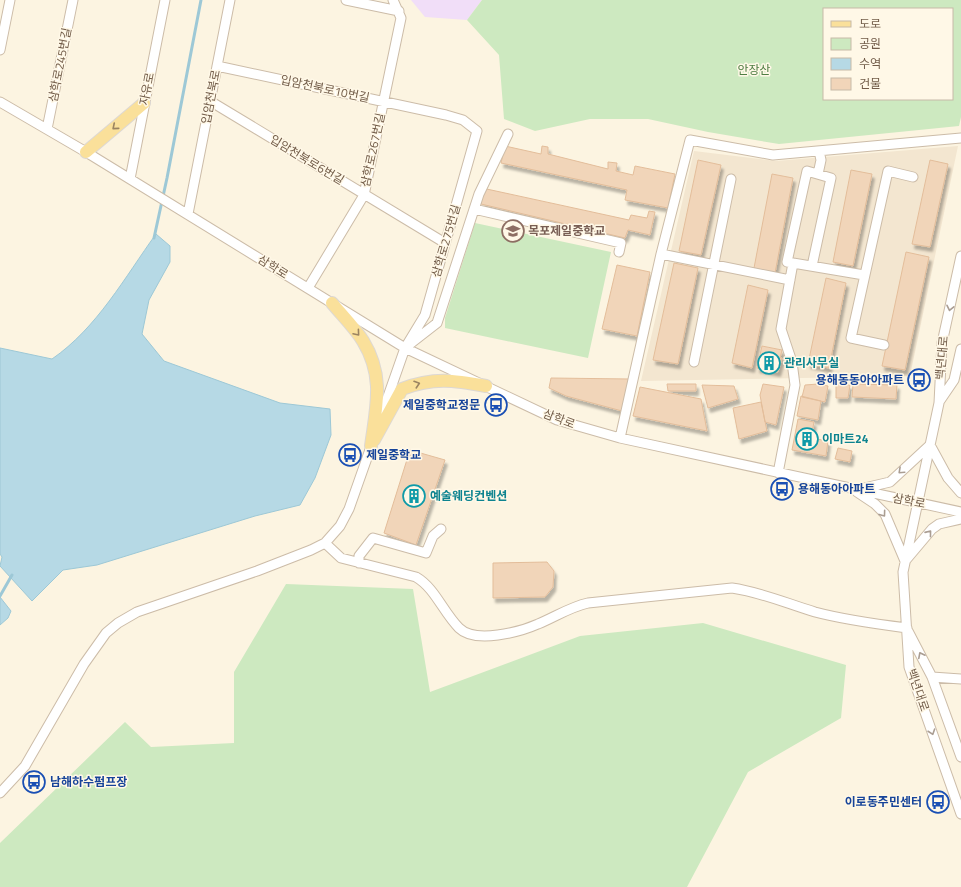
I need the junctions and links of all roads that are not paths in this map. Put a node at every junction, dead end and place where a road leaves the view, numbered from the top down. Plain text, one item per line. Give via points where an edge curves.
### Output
1 (10, 0) edge
2 (73, 0) edge
3 (164, 0) edge
4 (230, 0) edge
5 (346, 0) edge
6 (393, 0) edge
7 (399, 11) junction
8 (0, 50) edge
9 (217, 66) junction
10 (210, 101) junction
11 (0, 102) edge
12 (384, 102) junction
13 (144, 103) junction
14 (47, 129) junction
15 (477, 131) joint
16 (508, 134) dead end
17 (961, 138) edge
18 (820, 151) junction
19 (86, 152) junction
20 (818, 174) junction
21 (913, 177) dead end
22 (130, 179) junction
23 (731, 179) dead end
24 (364, 195) junction
25 (474, 209) junction
26 (188, 214) junction
27 (445, 243) junction
28 (619, 252) dead end
29 (661, 254) junction
30 (961, 256) edge
31 (793, 263) junction
32 (713, 265) junction
33 (812, 266) junction
34 (864, 275) junction
35 (790, 280) junction
36 (308, 288) junction
37 (332, 303) junction
38 (884, 345) dead end
39 (406, 348) junction
40 (961, 349) edge
41 (694, 362) dead end
42 (958, 380) edge
43 (486, 386) junction
44 (939, 403) junction
45 (620, 438) junction
46 (930, 445) junction
47 (371, 446) junction
48 (778, 473) junction
49 (853, 490) junction
50 (961, 493) edge
51 (917, 502) junction
52 (961, 512) edge
53 (961, 519) edge
54 (441, 529) dead end
55 (325, 543) junction
56 (905, 561) junction
57 (358, 563) junction
58 (907, 628) junction
59 (932, 677) junction
60 (961, 679) edge
61 (961, 757) edge
62 (0, 793) edge
63 (961, 814) edge

1 - 8 street
2 - 14 street, 삼학로245번길
3 - 13 street, 자유로
4 - 9 street, 입암천북로
5 - 7 street
6 - 7 street
7 - 12 street, 삼학로267번길 via 401,18
9 - 10 street, 입암천북로
9 - 12 street, 입암천북로10번길
10 - 24 street, 입암천북로6번길
10 - 26 street, 입암천북로
11 - 14 street
12 - 15 street, 입암천북로10번길 via 463,120
12 - 24 street, 삼학로267번길
13 -> 19 main road
13 - 22 street, 자유로
14 - 19 street
15 - 27 street, 삼학로275번길
16 - 25 street
17 - 18 street
18 - 20 street
18 - 29 street via 773,155 690,140
19 - 22 street
20 - 31 street via 807,172 787,262
20 - 33 street via 831,178
21 - 34 street via 888,171
22 - 26 street, 삼학로
23 - 32 street
24 - 27 street, 입암천북로6번길
24 - 36 street, 삼학로267번길
25 - 28 street via 621,243
25 - 39 street via 437,323
26 - 36 street, 삼학로
27 - 39 street, 삼학로275번길 via 424,315
29 - 32 street
29 - 45 street
30 -> 44 street, 백년대로 via 942,343
31 - 33 street
31 - 35 street
32 - 35 street
32 - 41 street
33 - 34 street
34 - 38 street via 851,338
35 - 48 street via 780,329 792,362 795,384
36 - 37 street, 삼학로
37 - 39 street, 삼학로
37 -> 47 main road via 363,340 372,359 378,383
39 - 43 street, 삼학로
39 - 47 street, 삼학로275번길
40 - 42 street, 백년대로
42 - 44 street, 백년대로
43 - 45 street, 삼학로 via 557,420
47 -> 43 main road via 402,389 436,380
44 - 46 street
45 - 48 street, 삼학로
46 -> 49 street via 890,482
46 - 50 street via 948,478
46 - 51 street
47 - 55 street, 삼학로275번길 via 349,509 340,526
48 - 49 street, 삼학로
49 - 51 street, 삼학로
49 -> 56 street via 885,514
51 - 52 street, 삼학로
51 - 56 street
56 -> 53 street via 932,529 939,524
54 - 57 street via 433,536 426,554 373,538 359,556
55 - 57 street via 341,558
55 - 62 street via 257,571 137,612 118,623 98,643 25,766
56 - 58 street via 903,572
57 - 58 street via 416,577 425,582 460,629 482,636 503,634 538,625 573,607 588,603 732,588 749,590 816,612 854,621
59 -> 58 street, 백년대로
58 -> 63 street, 백년대로 via 909,667
59 - 60 street
59 - 61 street, 백년대로

